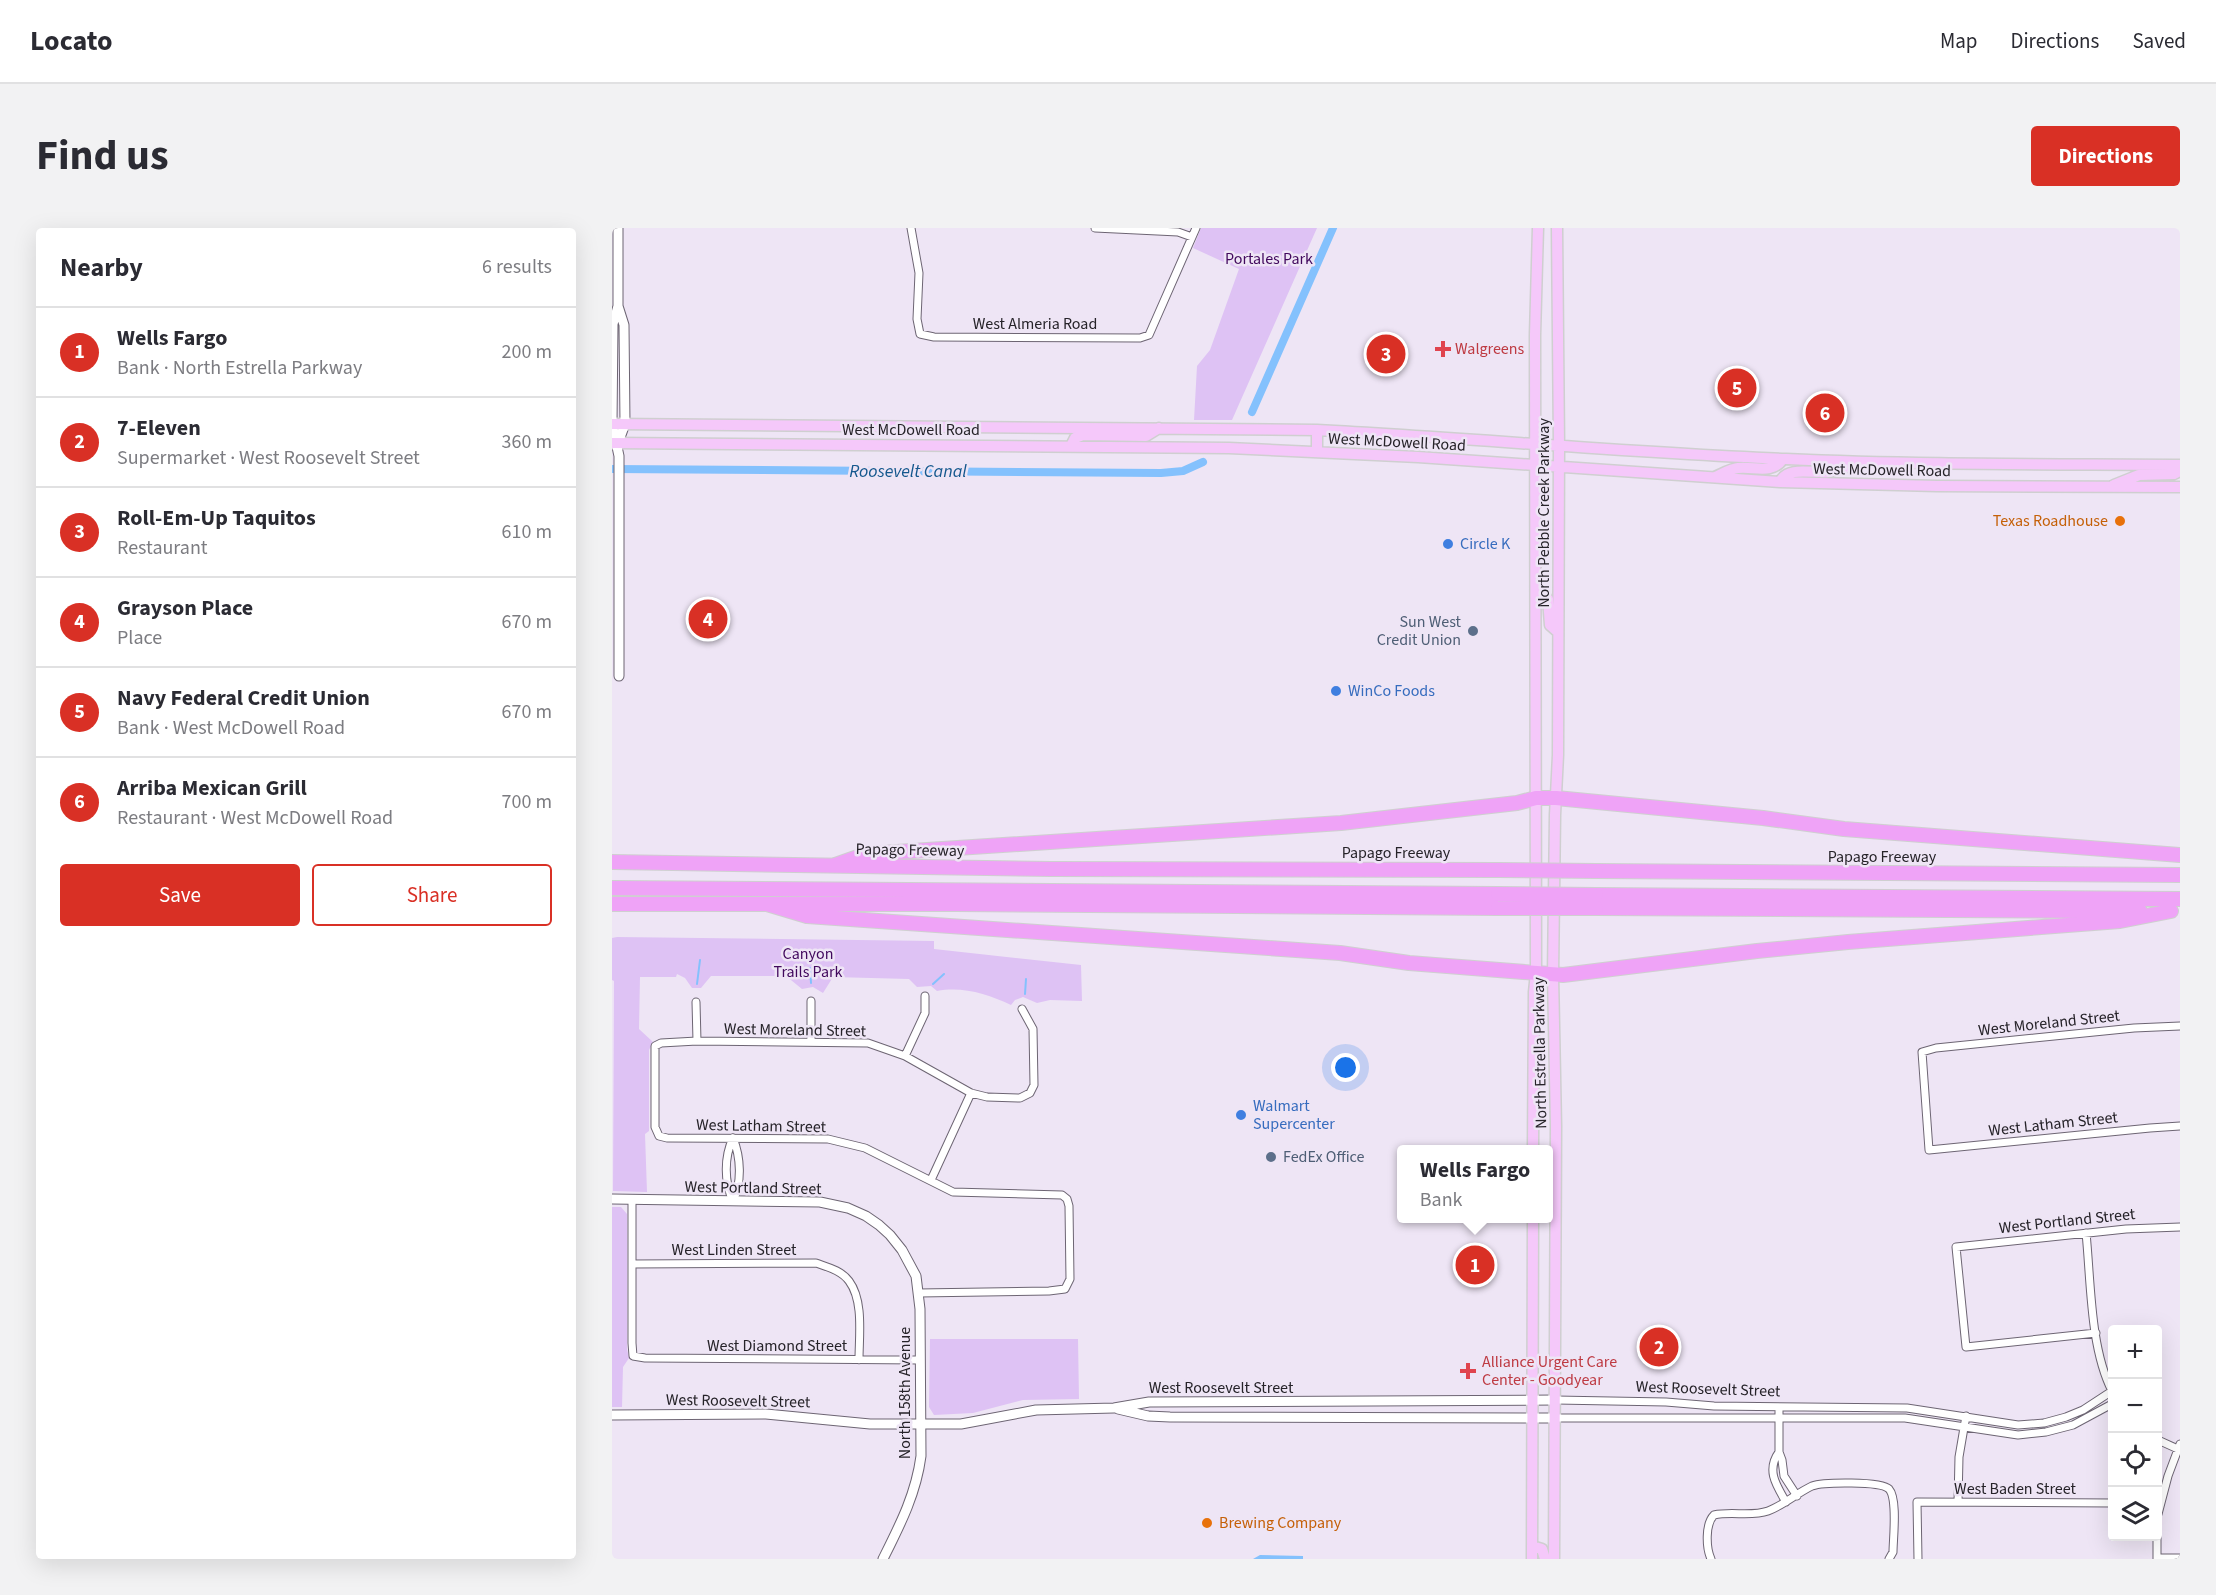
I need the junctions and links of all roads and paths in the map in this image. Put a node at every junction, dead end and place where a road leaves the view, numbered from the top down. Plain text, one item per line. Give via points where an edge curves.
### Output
1 (618, 228) edge
2 (911, 228) edge
3 (1095, 228) edge
4 (1196, 228) edge
5 (1538, 228) edge
6 (1557, 228) edge
7 (1192, 237) junction
8 (618, 306) junction
9 (612, 424) edge
10 (625, 424) junction
11 (1159, 428) junction
12 (1317, 430) junction
13 (615, 443) edge
14 (1535, 443) junction
15 (1559, 445) junction
16 (1071, 446) junction
17 (1317, 452) junction
18 (1783, 459) junction
19 (1864, 462) junction
20 (1535, 465) junction
21 (2180, 465) edge
22 (1559, 467) junction
23 (2180, 471) edge
24 (1712, 478) junction
25 (1780, 482) junction
26 (2180, 487) edge
27 (2108, 488) junction
28 (1536, 593) junction
29 (1558, 632) junction
30 (619, 676) dead end
31 (1536, 798) junction
32 (1556, 798) junction
33 (2180, 855) edge
34 (612, 862) edge
35 (835, 865) junction
36 (2180, 875) edge
37 (612, 888) edge
38 (2180, 899) edge
39 (1498, 901) junction
40 (1596, 902) junction
41 (612, 904) edge
42 (767, 904) junction
43 (2175, 911) edge
44 (1536, 973) junction
45 (1553, 975) junction
46 (925, 996) dead end
47 (811, 1001) dead end
48 (696, 1002) dead end
49 (1022, 1009) dead end
50 (2180, 1026) edge
51 (697, 1041) junction
52 (811, 1042) junction
53 (905, 1056) junction
54 (971, 1093) junction
55 (2180, 1126) edge
56 (659, 1136) joint
57 (733, 1138) junction
58 (1533, 1145) edge
59 (1552, 1145) edge
60 (1929, 1150) joint
61 (931, 1179) junction
62 (612, 1199) edge
63 (632, 1201) junction
64 (733, 1201) junction
65 (1533, 1223) edge
66 (1552, 1223) edge
67 (2180, 1227) edge
68 (2086, 1233) junction
69 (632, 1264) junction
70 (919, 1293) junction
71 (2096, 1333) junction
72 (859, 1360) junction
73 (921, 1360) junction
74 (2108, 1380) edge
75 (2108, 1393) edge
76 (1532, 1400) junction
77 (1556, 1400) junction
78 (2108, 1406) edge
79 (1779, 1407) junction
80 (1113, 1408) junction
81 (612, 1414) edge
82 (1966, 1416) junction
83 (1556, 1418) junction
84 (1779, 1418) junction
85 (1532, 1419) junction
86 (921, 1424) junction
87 (1964, 1427) junction
88 (2162, 1442) edge
89 (2179, 1448) edge
90 (1779, 1452) junction
91 (1785, 1478) junction
92 (1775, 1482) junction
93 (2162, 1495) edge
94 (1797, 1496) junction
95 (1786, 1502) junction
96 (1958, 1502) junction
97 (2108, 1503) edge
98 (2157, 1541) edge
99 (1532, 1546) junction
100 (1889, 1558) edge
101 (2180, 1558) edge
102 (883, 1559) edge
103 (1533, 1559) edge
104 (1545, 1559) edge
105 (1554, 1559) edge
106 (1711, 1559) edge
107 (1918, 1559) edge
108 (2157, 1559) edge

1 - 8 street
2 - 7 street, West Almeria Road via 919,273 917,319 921,334 934,337 1149,335
3 - 7 street via 1178,232
4 - 7 street
5 - 14 main road, North Pebble Creek Parkway
6 - 15 main road, North Pebble Creek Parkway
8 - 9 street via 613,324
8 - 10 street via 624,325
9 - 10 main road, West McDowell Road
9 - 13 street
10 - 11 main road, West McDowell Road
10 - 13 street
11 - 12 main road, West McDowell Road
11 - 16 main road via 1146,436 1083,435 1075,438
12 - 14 main road, West McDowell Road
12 - 17 main road
13 - 16 main road, West McDowell Road
13 - 30 street via 619,461
14 - 15 main road, West McDowell Road
14 - 20 main road, North Pebble Creek Parkway
15 - 18 main road, West McDowell Road
15 - 22 main road, North Pebble Creek Parkway
16 - 17 main road, West McDowell Road
17 - 20 main road, West McDowell Road
18 - 19 main road, West McDowell Road
18 - 24 main road via 1772,468 1736,468
19 - 21 main road, West McDowell Road
19 - 25 main road via 1828,472 1793,472
20 - 22 main road, West McDowell Road
20 - 28 main road, North Pebble Creek Parkway
22 - 24 main road, West McDowell Road
22 - 29 main road, North Pebble Creek Parkway
23 - 27 main road via 2139,475
24 - 25 main road, West McDowell Road
25 - 27 main road, West McDowell Road
26 - 27 main road, West McDowell Road
28 - 29 main road via 1548,599 1550,625
28 - 31 main road, North Pebble Creek Parkway
29 - 32 main road, North Pebble Creek Parkway
31 - 32 highway
31 - 35 highway via 1341,823 866,854
31 - 44 main road, North Estrella Parkway
32 - 33 highway via 1844,829
32 - 45 main road, North Estrella Parkway
34 - 35 highway, Papago Freeway
35 - 36 highway, Papago Freeway, bridge
37 - 39 highway
38 - 40 highway
39 - 40 highway, bridge
39 - 42 highway
40 - 43 highway
41 - 42 highway
42 - 44 highway via 807,916 1340,953
43 - 45 highway via 2120,921 1848,942
44 - 45 highway
44 - 58 main road, North Estrella Parkway
45 - 59 main road, North Estrella Parkway
46 - 53 street via 925,1013
47 - 52 street
48 - 51 street
49 - 54 street, West Moreland Street via 1033,1029 1034,1085 1030,1093 1020,1098
50 - 60 street, West Moreland Street via 1922,1052
51 - 52 street, West Moreland Street
51 - 56 street, West Moreland Street via 655,1046 655,1127
52 - 53 street, West Moreland Street via 868,1043
53 - 54 street, West Moreland Street
54 - 61 street
55 - 60 street, West Latham Street
56 - 57 street, West Latham Street
57 - 61 street, West Latham Street via 844,1142
57 - 64 street via 738,1151 739,1188
57 - 64 street via 727,1150 727,1188
61 - 70 street, West Latham Street via 952,1192 1062,1195 1069,1206 1070,1279 1065,1288 1049,1291
62 - 63 street, West Portland Street
63 - 64 street, West Portland Street
63 - 69 street
64 - 70 street, West Portland Street via 820,1202 866,1216 902,1250 916,1276
65 - 76 main road
66 - 77 main road, North Estrella Parkway
67 - 68 street, West Portland Street
68 - 71 street, West Roosevelt Street
68 - 71 street, West Portland Street via 1956,1247 1966,1347
69 - 72 street, West Linden Street via 816,1263 835,1270 855,1292
69 - 72 street, West Diamond Street via 633,1356
70 - 73 street, North 158th Avenue
71 - 74 street, West Roosevelt Street
72 - 73 street, West Diamond Street
73 - 86 street, North 158th Avenue
75 - 82 street, West Roosevelt Street via 2075,1414 2044,1423 2009,1424
76 - 77 street, West Roosevelt Street
76 - 80 street, West Roosevelt Street via 1149,1402
76 - 85 main road
77 - 79 street, West Roosevelt Street
77 - 83 main road, North Estrella Parkway
78 - 87 street, West Roosevelt Street via 2073,1425 2037,1434
79 - 82 street, West Roosevelt Street via 1907,1408
79 - 84 street
80 - 85 street, West Roosevelt Street via 1159,1417
80 - 86 street, West Roosevelt Street via 1036,1410 962,1424
81 - 86 street, West Roosevelt Street via 766,1414 870,1424
82 - 87 street
83 - 84 street, West Roosevelt Street
83 - 85 street, West Roosevelt Street
83 - 105 main road, North Estrella Parkway
84 - 87 street, West Roosevelt Street via 1905,1418
84 - 90 street
85 - 99 main road
86 - 102 street, North 158th Avenue via 915,1490
87 - 96 street
88 - 89 street
89 - 93 street
90 - 91 street
90 - 92 street via 1773,1460
91 - 92 street
91 - 94 street
92 - 95 street
94 - 95 street
94 - 100 street via 1820,1484 1880,1484 1889,1490 1893,1500 1893,1552
95 - 106 street via 1768,1511 1714,1515 1708,1523
96 - 97 street, West Baden Street
96 - 107 street, West Baden Street via 1917,1502
98 - 108 street
99 - 103 main road
99 - 104 main road via 1542,1549
101 - 108 street

